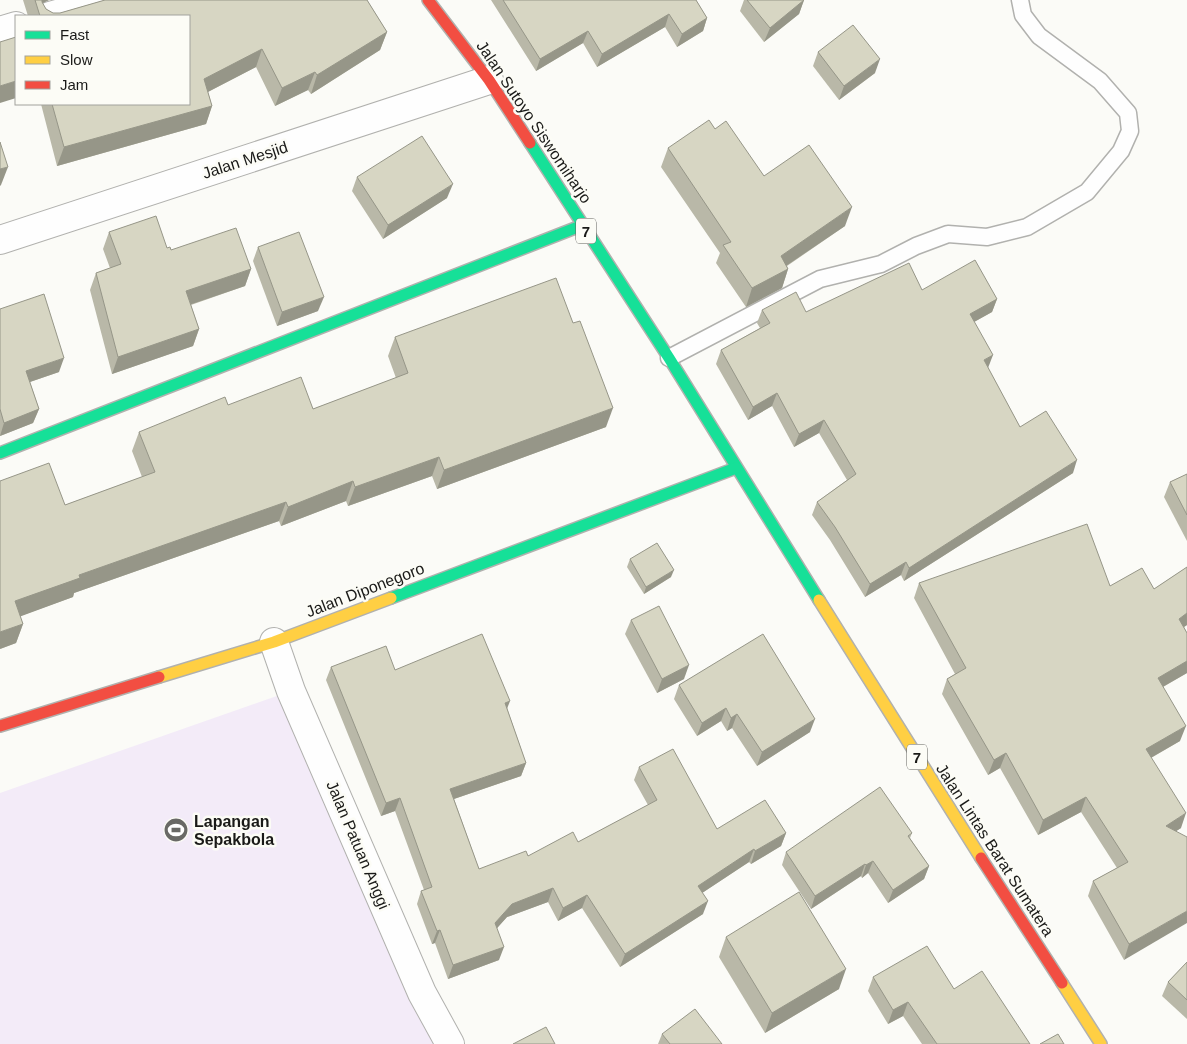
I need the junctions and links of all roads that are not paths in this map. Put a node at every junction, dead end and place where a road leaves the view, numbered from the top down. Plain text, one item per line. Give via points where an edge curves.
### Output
1 (106, 0) edge
2 (428, 0) edge
3 (1020, 0) edge
4 (54, 15) edge
5 (15, 26) edge
6 (0, 31) edge
7 (490, 80) junction
8 (582, 225) junction
9 (0, 240) edge
10 (669, 358) junction
11 (0, 453) edge
12 (736, 468) junction
13 (274, 642) junction
14 (0, 726) edge
15 (450, 1044) edge
16 (1101, 1044) edge

1 - 4 street
2 - 7 main road, Jalan Sutoyo Siswomiharjo / 7
3 - 10 lane via 1023,15 1039,36 1100,81 1128,113 1130,131 1121,152 1086,192 1027,227 987,238 948,234 881,264 820,279
5 - 6 street
7 - 8 main road, Jalan Sutoyo Siswomiharjo / 7
7 - 9 street, Jalan Mesjid
8 - 10 main road, Jalan Sutoyo Siswomiharjo / 7
8 - 11 main road
10 - 12 main road, Jalan Sutoyo Siswomiharjo / 7
12 - 13 main road, Jalan Diponegoro
12 - 16 main road, Jalan Lintas Barat Sumatera / 7 via 944,801
13 - 14 main road, Jalan Diponegoro
13 - 15 street, Jalan Patuan Anggi via 291,691 422,993

